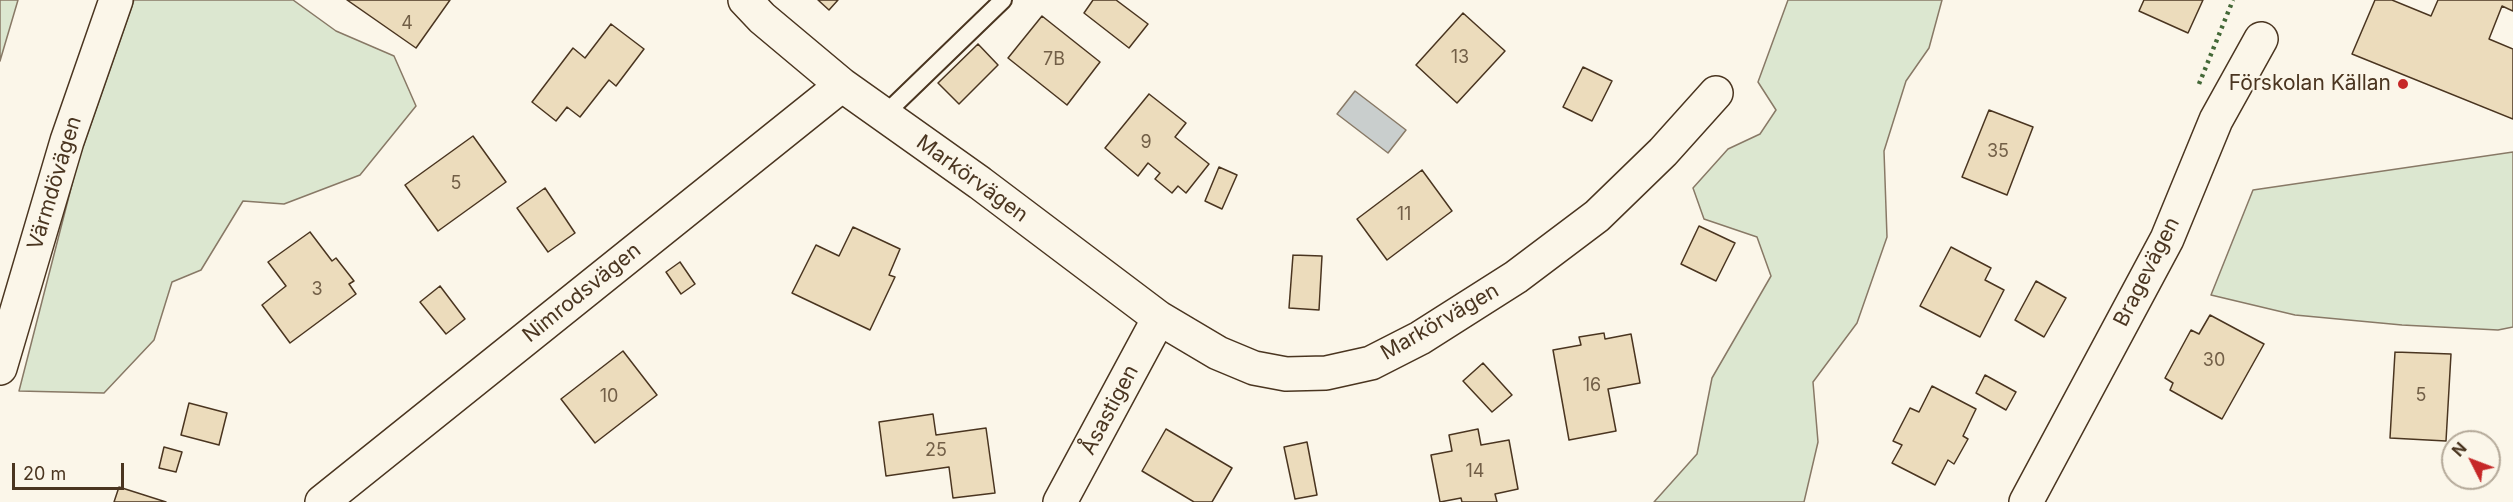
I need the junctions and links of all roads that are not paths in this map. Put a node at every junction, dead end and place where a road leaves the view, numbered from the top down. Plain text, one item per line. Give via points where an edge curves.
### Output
1 (116, 0) edge
2 (745, 0) edge
3 (1003, 0) edge
4 (2261, 39) dead end
5 (843, 85) junction
6 (1716, 93) dead end
7 (884, 115) junction
8 (1159, 318) junction
9 (0, 368) edge
10 (322, 502) edge
11 (1060, 502) edge
12 (2026, 502) edge

1 - 9 street, Värmdövägen via 67,141
2 - 5 street, Markörvägen
3 - 7 lane
4 - 12 street, Bragevägen via 2216,120 2167,239
5 - 7 street, Markörvägen
5 - 10 street, Nimrodsvägen
6 - 8 street, Markörvägen via 1597,216 1516,277 1420,338 1371,363 1326,373 1286,374 1254,368 1218,353
7 - 8 street, Markörvägen
8 - 11 street, Åsastigen

